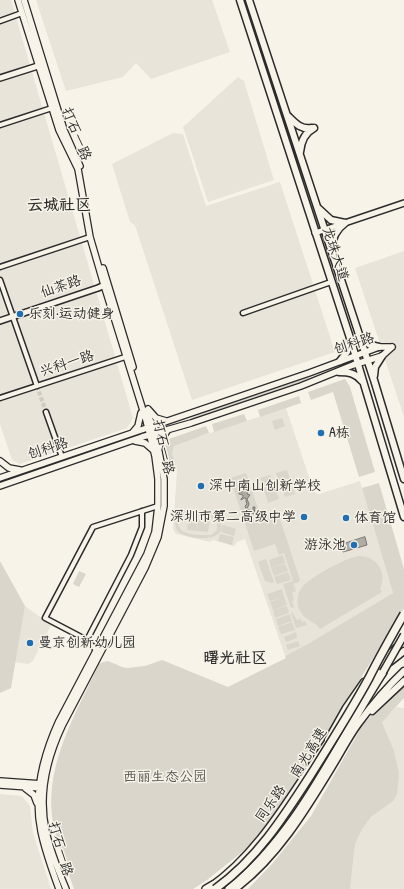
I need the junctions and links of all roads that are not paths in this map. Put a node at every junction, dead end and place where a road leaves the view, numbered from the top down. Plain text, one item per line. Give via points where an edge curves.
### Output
1 (18, 0) edge
2 (24, 0) edge
3 (240, 0) edge
4 (250, 0) edge
5 (22, 13) junction
6 (0, 21) edge
7 (42, 65) junction
8 (0, 78) edge
9 (52, 108) junction
10 (287, 114) junction
11 (0, 125) edge
12 (300, 156) junction
13 (404, 203) edge
14 (317, 207) junction
15 (346, 222) junction
16 (324, 230) junction
17 (315, 233) junction
18 (90, 236) junction
19 (332, 254) junction
20 (0, 268) edge
21 (0, 280) edge
22 (331, 282) junction
23 (105, 284) junction
24 (242, 314) dead end
25 (13, 316) junction
26 (0, 321) edge
27 (358, 334) junction
28 (350, 338) junction
29 (379, 347) junction
30 (365, 352) junction
31 (355, 356) junction
32 (382, 356) junction
33 (126, 357) junction
34 (367, 360) junction
35 (340, 361) junction
36 (358, 364) junction
37 (134, 370) junction
38 (339, 372) junction
39 (309, 373) junction
40 (374, 380) junction
41 (312, 381) junction
42 (37, 386) junction
43 (365, 387) junction
44 (0, 398) edge
45 (141, 407) junction
46 (46, 412) tunnel mouth
47 (147, 414) junction
48 (188, 414) junction
49 (171, 420) junction
50 (191, 423) junction
51 (150, 428) junction
52 (170, 430) junction
53 (152, 434) junction
54 (130, 438) junction
55 (157, 454) junction
56 (62, 458) junction
57 (0, 461) edge
58 (22, 470) junction
59 (0, 471) edge
60 (1, 478) edge
61 (404, 479) edge
62 (2, 485) edge
63 (158, 506) junction
64 (142, 511) junction
65 (404, 517) edge
66 (404, 614) edge
67 (404, 635) edge
68 (87, 640) junction
69 (404, 641) edge
70 (96, 650) junction
71 (404, 651) edge
72 (404, 671) edge
73 (383, 672) joint
74 (404, 681) edge
75 (358, 724) junction
76 (325, 745) junction
77 (43, 763) junction
78 (0, 781) edge
79 (27, 783) junction
80 (0, 786) edge
81 (42, 786) junction
82 (21, 787) junction
83 (38, 807) junction
84 (245, 882) joint
85 (210, 888) edge
86 (59, 889) edge
87 (66, 889) edge
88 (230, 889) edge
89 (237, 889) edge

1 - 5 main road, 打石一路
2 - 7 main road, 打石一路
3 - 17 main road, 龙珠大道
4 - 10 main road, 龙珠大道
5 - 6 street
5 - 7 main road, 打石一路
7 - 8 street
7 - 9 main road, 打石一路
7 - 23 main road, 打石一路 via 64,130 81,168
9 - 11 street
9 - 18 main road, 打石一路 via 58,130 78,169
10 - 12 main road, 龙珠大道
10 - 12 main road via 302,128 314,128 304,137
12 - 14 main road, 龙珠大道
13 - 15 street
14 - 15 main road via 331,220
14 - 16 main road, 龙珠大道
15 - 16 street
15 - 19 main road via 334,236
16 - 17 street
16 - 19 main road, 龙珠大道
17 - 22 main road, 龙珠大道
18 - 20 street
18 - 23 main road, 打石一路
19 - 27 main road, 龙珠大道
21 - 25 street
22 - 24 street
22 - 28 main road, 龙珠大道
23 - 25 street, 仙茶路
23 - 33 main road, 打石一路
23 - 37 main road, 打石一路
25 - 26 street, 仙茶路
25 - 42 street
27 - 29 main road via 367,344
27 - 30 main road, 龙珠大道
28 - 31 main road, 龙珠大道
28 - 35 main road via 347,352
29 - 30 main road, 创科路
29 - 32 main road, 创科路 via 392,347
30 - 31 main road, 创科路
30 - 34 main road, 龙珠大道
31 - 35 main road, 创科路
31 - 36 main road, 龙珠大道
32 - 34 main road, 创科路
32 - 40 main road via 375,367
33 - 37 street
33 - 42 street, 兴科一路
33 - 45 main road, 打石一路
34 - 36 main road, 创科路
34 - 40 main road, 龙珠大道
35 - 39 main road, 创科路
36 - 38 main road, 创科路
36 - 43 main road, 龙珠大道
37 - 47 main road, 打石一路
38 - 41 main road, 创科路
38 - 43 main road via 354,374
39 - 41 main road
39 - 48 main road, 创科路
40 - 61 main road, 龙珠大道
41 - 50 main road, 创科路
42 - 44 street, 兴科一路
43 - 65 main road, 龙珠大道
45 - 51 main road, 打石一路
45 - 54 main road via 140,424
46 - 56 street
47 - 49 main road via 148,409 156,418
47 - 51 main road, 打石一路
48 - 49 main road, 创科路
48 - 50 main road
49 - 51 main road, 创科路
50 - 52 main road, 创科路
51 - 53 main road, 打石一路
51 - 54 main road, 创科路
52 - 53 main road, 创科路
52 - 55 main road via 161,440
53 - 54 main road, 创科路
53 - 55 main road, 打石一路
54 - 55 main road via 147,444
54 - 56 main road, 创科路
54 - 62 main road, 创科路
55 - 63 main road, 打石一路
55 - 81 main road, 打石一路 via 164,479 164,506 152,553 62,726 49,758
56 - 58 main road, 创科路
57 - 58 main road via 9,468
58 - 60 main road, 创科路
59 - 60 main road
60 - 62 main road
63 - 64 street
63 - 70 main road, 打石一路 via 147,554
64 - 68 street via 142,527 131,555
64 - 68 street via 93,527 45,618
66 - 85 highway, 南光高速, bridge via 369,678 287,812 265,842 236,873
67 - 73 main road, bridge
68 - 70 street
69 - 76 main road via 381,661 365,680
70 - 77 main road, 打石一路 via 59,721
71 - 76 main road, 同乐路 via 374,678
72 - 75 main road via 380,695
73 - 88 highway, 南光高速 via 295,816 272,847
74 - 75 main road
75 - 84 main road via 299,819 276,849
76 - 85 main road, 同乐路 via 262,838
77 - 79 main road via 36,776
77 - 81 main road, 打石一路
78 - 79 main road
79 - 81 main road
80 - 82 main road
81 - 82 main road
81 - 83 main road, 打石一路
81 - 87 main road, 打石一路 via 46,831
82 - 83 main road via 31,792
83 - 86 main road, 打石一路 via 42,836
84 - 89 highway

